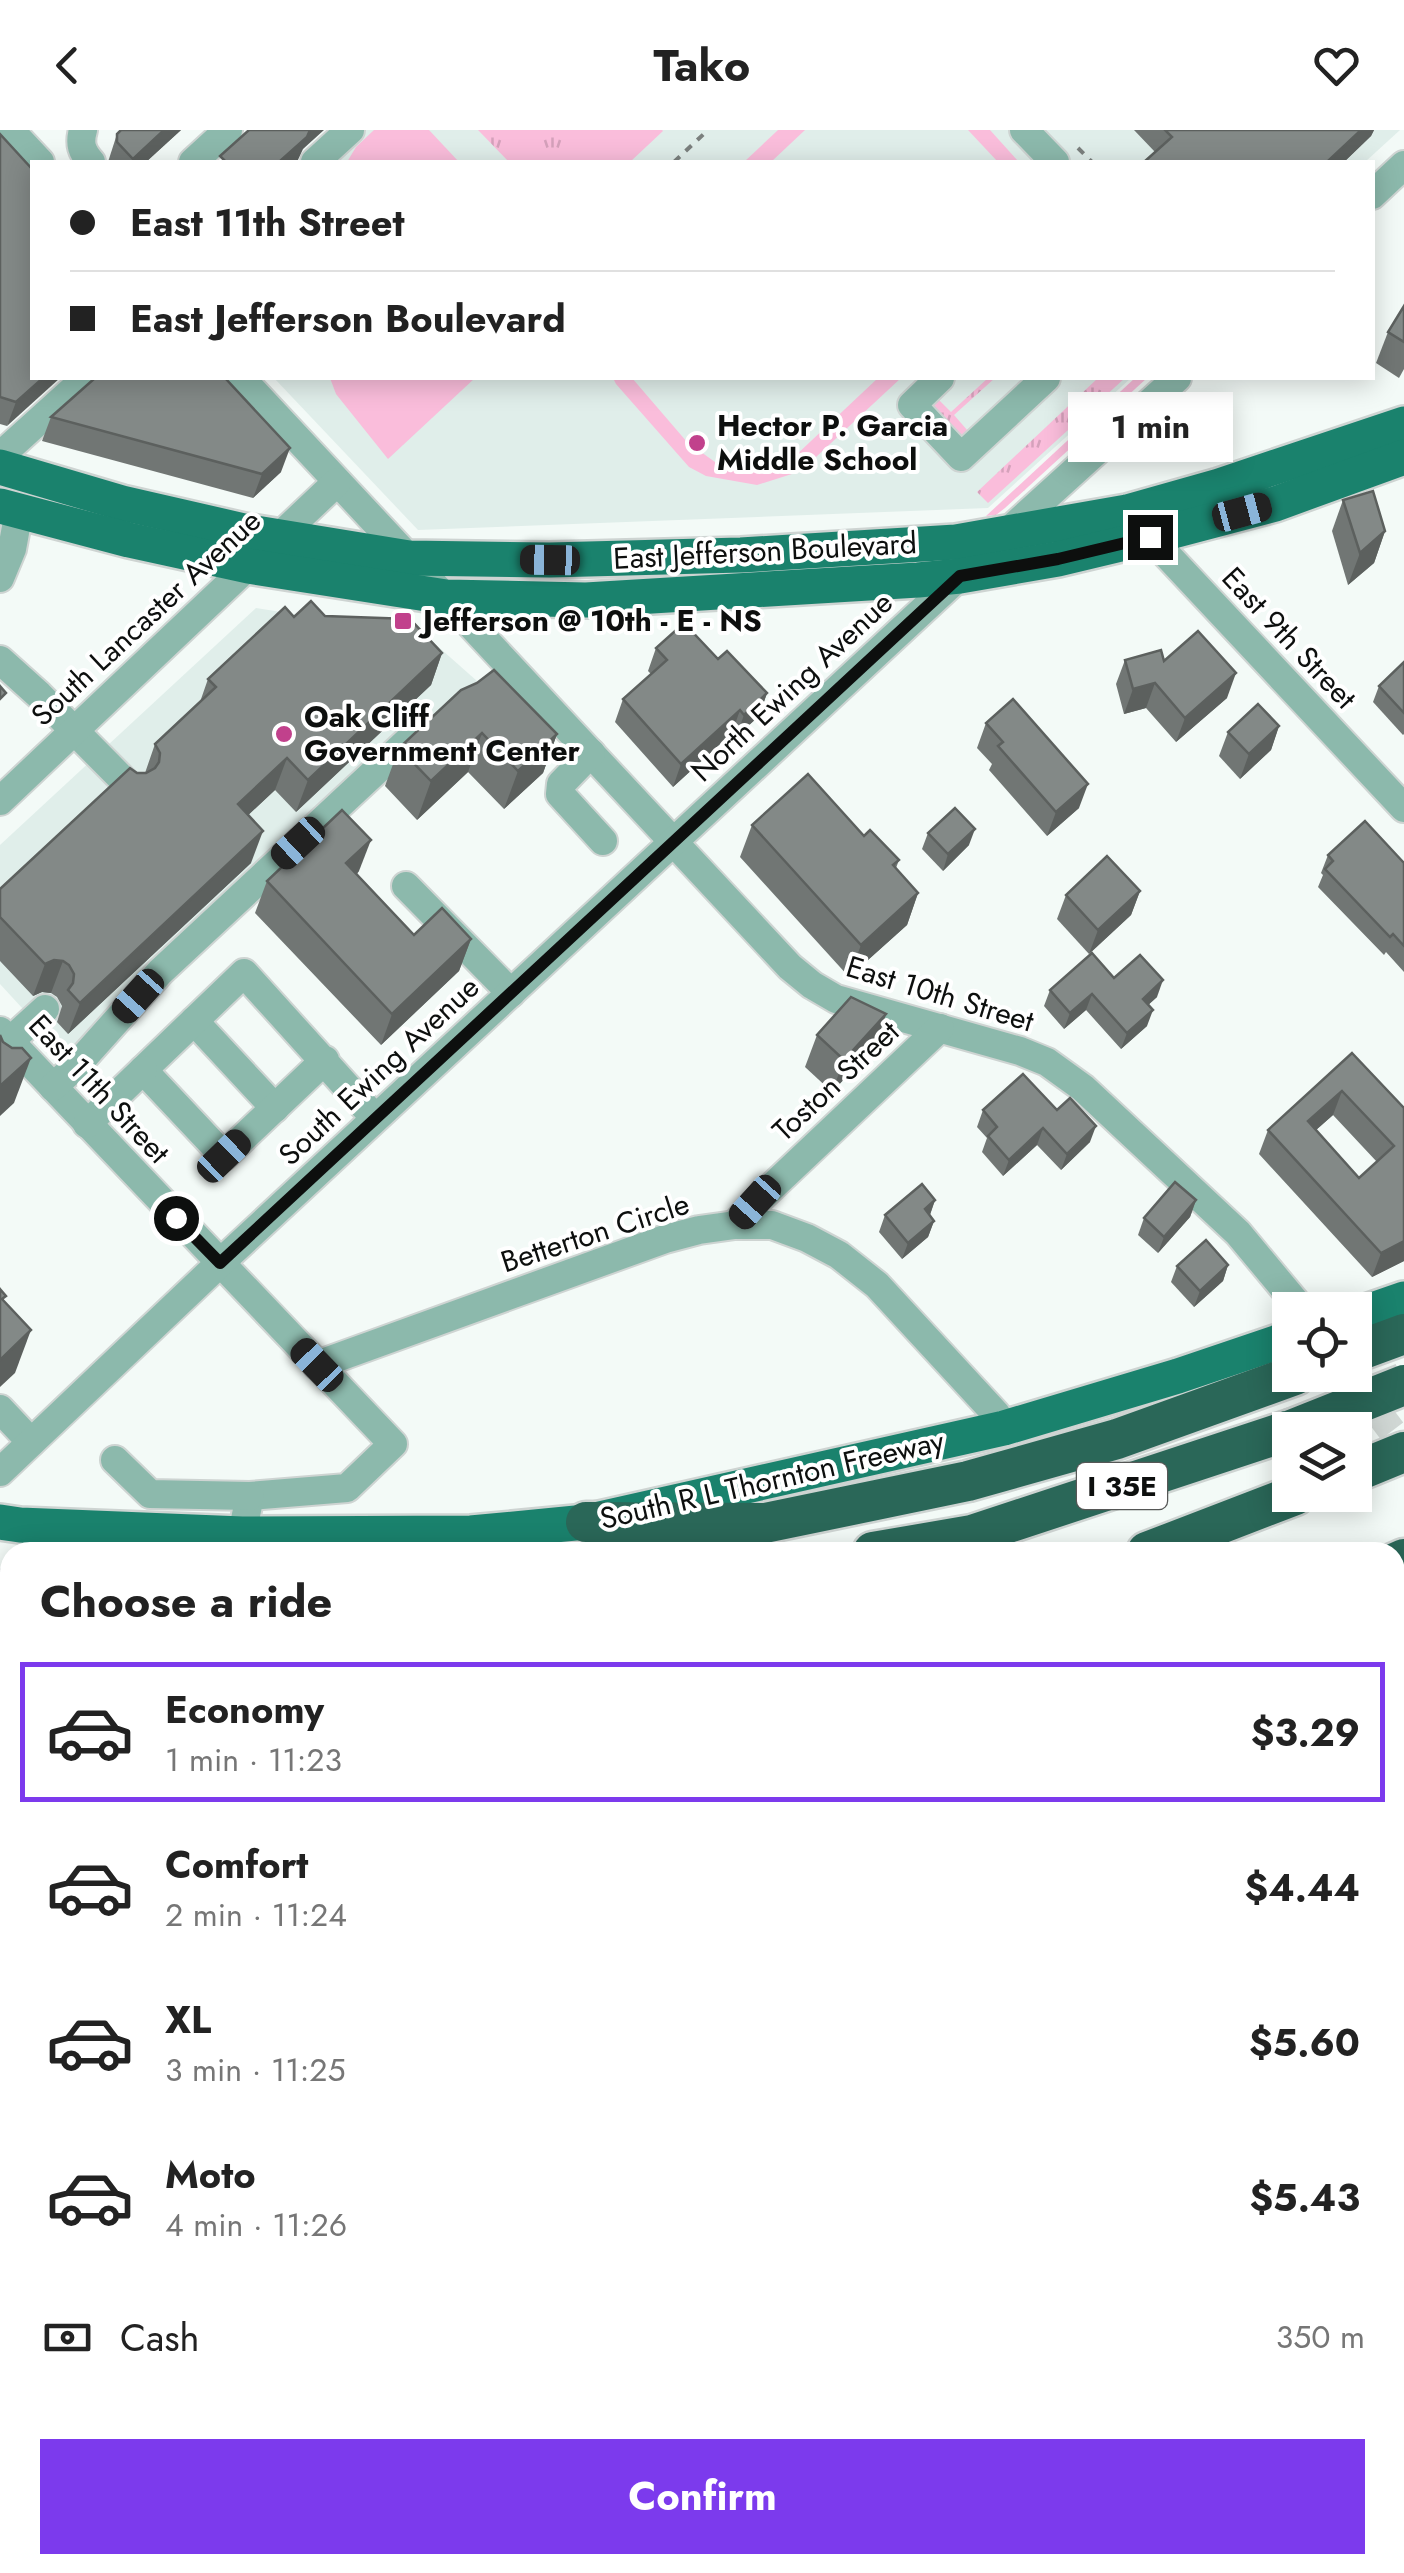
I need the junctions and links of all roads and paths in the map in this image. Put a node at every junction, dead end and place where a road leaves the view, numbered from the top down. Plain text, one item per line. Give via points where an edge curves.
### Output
1 (10, 130) edge
2 (84, 130) edge
3 (228, 130) edge
4 (350, 130) edge
5 (1024, 130) edge
6 (704, 132) edge
7 (38, 160) edge
8 (89, 160) edge
9 (195, 160) edge
10 (317, 160) edge
11 (676, 160) edge
12 (1053, 160) edge
13 (1404, 165) edge
14 (1375, 192) edge
15 (84, 380) edge
16 (243, 380) edge
17 (938, 380) edge
18 (1044, 380) edge
19 (1175, 380) edge
20 (1404, 424) edge
21 (0, 456) edge
22 (1404, 457) edge
23 (0, 467) edge
24 (336, 482) junction
25 (10, 509) edge
26 (1138, 524) junction
27 (1006, 534) junction
28 (277, 538) junction
29 (741, 555) junction
30 (409, 558) junction
31 (248, 566) junction
32 (960, 576) junction
33 (0, 578) edge
34 (745, 591) junction
35 (446, 597) junction
36 (0, 660) edge
37 (505, 661) junction
38 (484, 681) edge
39 (438, 714) edge
40 (74, 730) junction
41 (591, 754) junction
42 (131, 788) edge
43 (0, 801) edge
44 (1404, 808) edge
45 (603, 841) dead end
46 (673, 842) junction
47 (406, 886) dead end
48 (511, 993) junction
49 (45, 1009) dead end
50 (194, 1021) junction
51 (940, 1028) junction
52 (10, 1050) edge
53 (325, 1060) junction
54 (143, 1070) junction
55 (53, 1088) junction
56 (274, 1108) junction
57 (375, 1118) junction
58 (87, 1124) junction
59 (734, 1225) junction
60 (220, 1263) junction
61 (1287, 1292) edge
62 (1404, 1299) edge
63 (1372, 1310) edge
64 (1404, 1334) edge
65 (1272, 1344) edge
66 (1372, 1346) edge
67 (317, 1365) junction
68 (1272, 1384) edge
69 (1404, 1385) edge
70 (0, 1410) edge
71 (1336, 1412) edge
72 (1004, 1428) junction
73 (1272, 1437) edge
74 (31, 1442) junction
75 (1404, 1452) edge
76 (114, 1460) dead end
77 (1372, 1465) edge
78 (0, 1472) edge
79 (250, 1496) junction
80 (1272, 1504) edge
81 (0, 1522) edge
82 (586, 1522) junction
83 (242, 1534) junction
84 (931, 1542) edge
85 (1173, 1542) edge

1 - 7 street
2 - 8 street via 82,153
3 - 9 street
4 - 10 street
5 - 12 street
6 - 11 path
13 - 14 street
15 - 21 street
16 - 24 street, East 10th Street
17 - 18 street via 912,405 961,458
19 - 27 street, North Ewing Avenue
20 - 26 main road, East Jefferson Boulevard via 1219,486
22 - 26 main road, East Jefferson Boulevard via 1275,504
23 - 28 main road, East Jefferson Boulevard
24 - 28 street, South Lancaster Avenue
24 - 30 street, East 10th Street
25 - 31 main road, East Jefferson Boulevard
25 - 33 street via 12,549
26 - 27 main road, East Jefferson Boulevard
26 - 32 main road, East Jefferson Boulevard via 1058,559
26 - 44 street, East 9th Street
27 - 29 main road, East Jefferson Boulevard
27 - 32 street, North Ewing Avenue
28 - 30 main road, East Jefferson Boulevard
28 - 31 street, South Lancaster Avenue
29 - 30 main road, East Jefferson Boulevard
29 - 34 main road
30 - 35 street, East 10th Street
31 - 35 main road, East Jefferson Boulevard
31 - 40 street, South Lancaster Avenue
32 - 34 main road, East Jefferson Boulevard
32 - 46 street, North Ewing Avenue
34 - 35 main road, East Jefferson Boulevard via 586,600
35 - 37 street, East 10th Street
36 - 40 street
37 - 38 street
37 - 41 street, East 10th Street
39 - 55 street via 160,972
40 - 42 street
40 - 43 street, South Lancaster Avenue
41 - 45 street via 560,784 560,794
41 - 46 street, East 10th Street
46 - 48 street, South Ewing Avenue
46 - 51 street, East 10th Street via 812,986
47 - 48 street
48 - 57 street, South Ewing Avenue
49 - 52 street
50 - 53 street via 244,973
50 - 54 street
50 - 56 street
51 - 59 street, Toston Street
51 - 61 street, East 10th Street via 1020,1050 1083,1088 1238,1234
52 - 55 street, East 11th Street
53 - 56 street
53 - 57 street
54 - 56 street via 224,1156
54 - 58 street
55 - 58 street, East 11th Street
57 - 60 street, South Ewing Avenue
58 - 60 street, East 11th Street
59 - 67 street, Betterton Circle via 665,1239
59 - 72 street, Betterton Circle via 772,1225 839,1255 877,1285
60 - 67 street, East 11th Street
60 - 74 street, South Ewing Avenue
62 - 63 main road
64 - 66 highway
65 - 72 main road, South R L Thornton Freeway
67 - 79 street, East 11th Street via 392,1444 347,1488
68 - 82 highway via 1116,1440 968,1481 765,1523
69 - 71 highway, I 35E, bridge
70 - 74 street
72 - 82 main road, South R L Thornton Freeway
73 - 84 highway, I 35E via 972,1535
74 - 78 street, South Ewing Avenue
75 - 77 highway
76 - 79 street via 150,1494
79 - 83 street
80 - 85 highway
81 - 83 main road, South R L Thornton Freeway
82 - 83 main road, South R L Thornton Freeway via 471,1533

